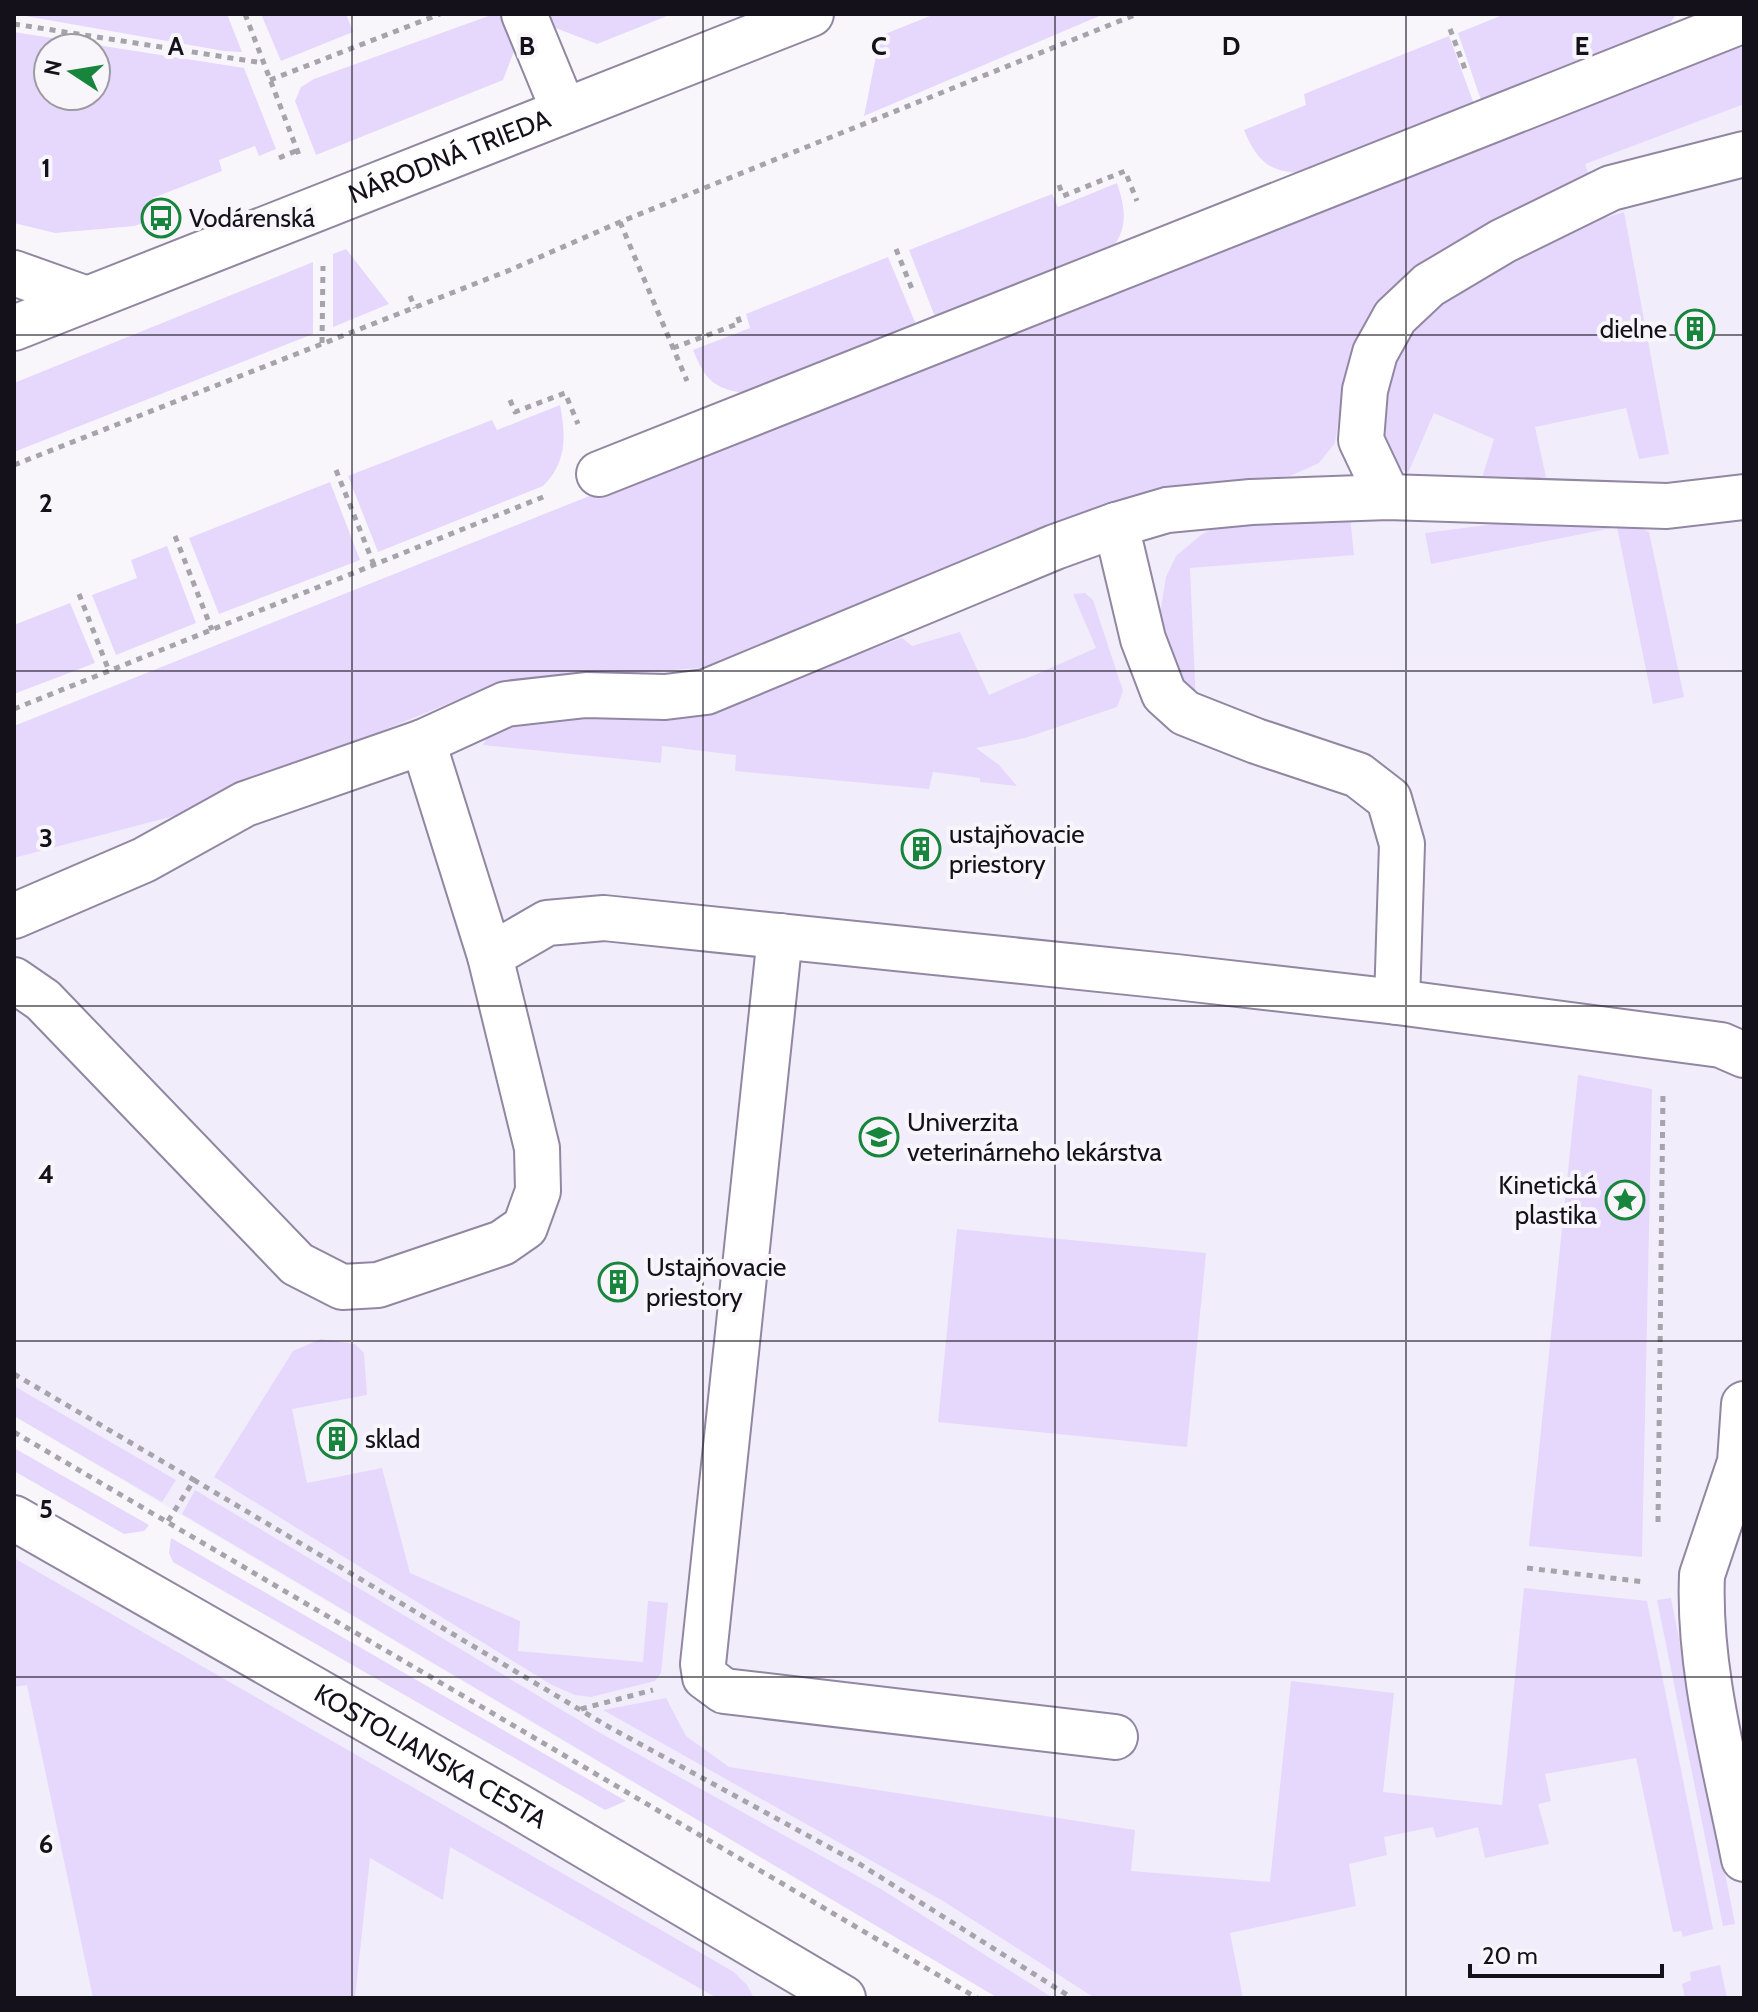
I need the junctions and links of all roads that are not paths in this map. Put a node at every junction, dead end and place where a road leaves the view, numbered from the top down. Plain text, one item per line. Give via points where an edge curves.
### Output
1 (524, 14) edge
2 (811, 14) edge
3 (1744, 20) edge
4 (564, 111) junction
5 (1744, 154) edge
6 (14, 273) edge
7 (87, 299) junction
8 (14, 328) edge
9 (599, 474) road end
10 (1388, 497) junction
11 (1744, 497) edge
12 (1116, 525) junction
13 (423, 742) junction
14 (14, 916) edge
15 (780, 936) junction
16 (490, 956) junction
17 (14, 980) edge
18 (1397, 1002) junction
19 (1744, 1055) edge
20 (1744, 1404) edge
21 (14, 1518) edge
22 (1732, 1523) edge
23 (1115, 1737) dead end
24 (1744, 1859) edge
25 (822, 1991) edge

1 - 4 street
2 - 4 street, NÁRODNÁ TRIEDA
3 - 9 street
4 - 7 street, NÁRODNÁ TRIEDA
5 - 10 street via 1611,188 1503,241 1429,285 1395,317 1375,353 1361,440
6 - 7 street
7 - 8 street, NÁRODNÁ TRIEDA
10 - 11 street via 1667,506
10 - 12 street via 1167,510
12 - 13 street via 706,692 586,695 506,704
12 - 18 street via 1143,639 1164,694 1185,713 1358,775 1389,799 1402,844
13 - 14 street via 245,804 144,860
13 - 16 street
15 - 16 street via 604,918 547,923
15 - 18 street
15 - 23 street via 705,1677 724,1691
16 - 17 street via 537,1148 538,1191 525,1227 502,1243 378,1285 342,1287 297,1264 43,1000
18 - 19 street via 1721,1045
20 - 22 street
21 - 25 street, KOSTOLIANSKA CESTA via 504,1798
22 - 24 street via 1702,1575 1703,1638

